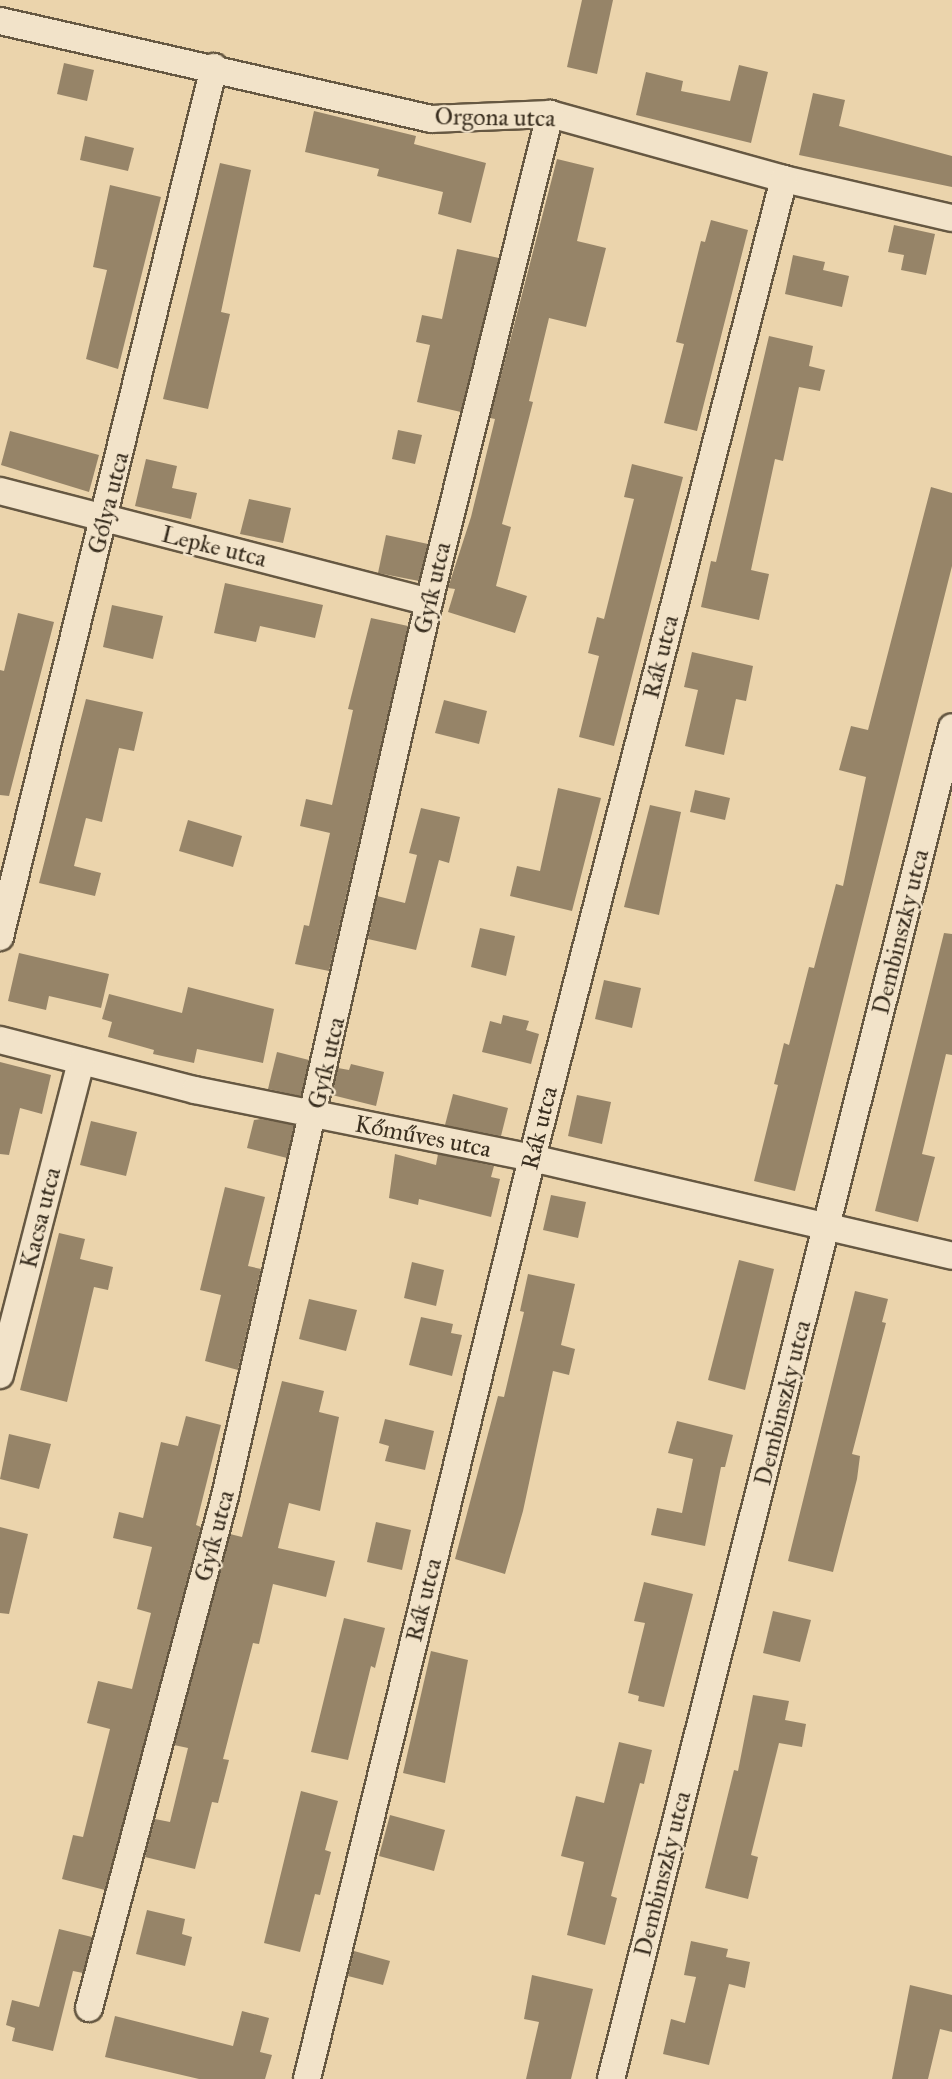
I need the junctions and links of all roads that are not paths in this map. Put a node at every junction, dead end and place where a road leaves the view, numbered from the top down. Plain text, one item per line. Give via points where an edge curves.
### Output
1 (0, 21) edge
2 (214, 67) junction
3 (550, 114) junction
4 (784, 179) junction
5 (952, 219) edge
6 (0, 491) edge
7 (106, 519) junction
8 (429, 602) junction
9 (952, 727) edge
10 (0, 937) edge
11 (0, 1040) edge
12 (81, 1060) junction
13 (315, 1117) junction
14 (532, 1158) junction
15 (828, 1226) junction
16 (952, 1256) edge
17 (0, 1375) edge
18 (88, 2008) dead end
19 (308, 2079) edge
20 (611, 2079) edge

1 - 2 street, Orgona utca
2 - 3 street, Orgona utca via 431,119
2 - 7 street, Gólya utca
3 - 4 street, Orgona utca
3 - 8 street, Gyík utca
4 - 5 street, Orgona utca
4 - 14 street, Rák utca
6 - 7 street, Lepke utca
7 - 8 street, Lepke utca
7 - 10 street, Gólya utca
8 - 13 street, Gyík utca
9 - 15 street, Dembinszky utca
11 - 12 street, Kőműves utca
12 - 13 street, Kőműves utca
12 - 17 street, Kacsa utca
13 - 14 street, Kőműves utca
13 - 18 street, Gyík utca via 225,1497
14 - 15 street, Kőműves utca
14 - 19 street, Rák utca
15 - 16 street, Kőműves utca
15 - 20 street, Dembinszky utca

